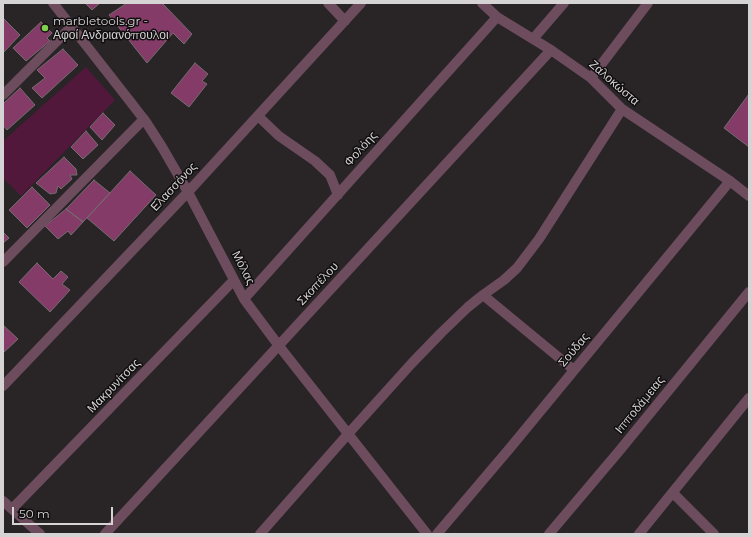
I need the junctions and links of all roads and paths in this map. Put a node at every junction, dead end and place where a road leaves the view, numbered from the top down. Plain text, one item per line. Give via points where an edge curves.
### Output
1 (53, 3) edge
2 (328, 3) edge
3 (361, 3) edge
4 (482, 3) edge
5 (564, 3) edge
6 (648, 3) edge
7 (497, 17) junction
8 (345, 21) junction
9 (71, 27) junction
10 (533, 39) junction
11 (551, 50) junction
12 (591, 78) junction
13 (3, 95) edge
14 (622, 110) junction
15 (258, 116) junction
16 (144, 119) junction
17 (730, 181) junction
18 (188, 192) junction
19 (338, 195) junction
20 (749, 196) edge
21 (3, 262) edge
22 (234, 280) junction
23 (749, 292) edge
24 (483, 295) junction
25 (244, 299) junction
26 (279, 346) junction
27 (574, 370) junction
28 (3, 386) edge
29 (749, 398) edge
30 (348, 434) junction
31 (673, 493) junction
32 (3, 501) edge
33 (12, 509) junction
34 (40, 534) edge
35 (105, 534) edge
36 (260, 534) edge
37 (427, 534) edge
38 (437, 534) edge
39 (549, 534) edge
40 (639, 534) edge
41 (714, 534) edge

1 - 9 street, Μόλας
2 - 8 street
3 - 8 street, Ελασσόνος
4 - 7 street, Ζαλοκώστα
5 - 10 street
6 - 12 street
7 - 10 street, Ζαλοκώστα
7 - 19 street, Φολόης
8 - 15 street, Ελασσόνος
9 - 13 street
9 - 16 street, Μόλας
10 - 11 street, Ζαλοκώστα
11 - 12 street, Ζαλοκώστα
11 - 26 street, Σκοπέλου
12 - 14 street, Ζαλοκώστα
14 - 17 street, Ζαλοκώστα
14 - 24 street via 526,257 504,280
15 - 18 street, Ελασσόνος
15 - 19 street via 279,136 315,161 330,175
16 - 18 street, Μόλας
16 - 21 street
17 - 20 street, Ζαλοκώστα
17 - 27 street, Σούδας
18 - 22 street, Μόλας
18 - 28 street, Ελασσόνος
19 - 25 street, Φολόης
22 - 25 street, Μόλας
22 - 33 street, Μακρυνίτσας
23 - 39 street, Ιπποδάμειας
24 - 27 street
24 - 30 street via 442,332
25 - 26 street, Μόλας
26 - 30 street, Μόλας
26 - 35 street, Σκοπέλου
27 - 38 street, Σούδας
29 - 31 street
30 - 36 street
30 - 37 street, Μόλας
31 - 40 street
31 - 41 street
32 - 33 street
33 - 34 street

